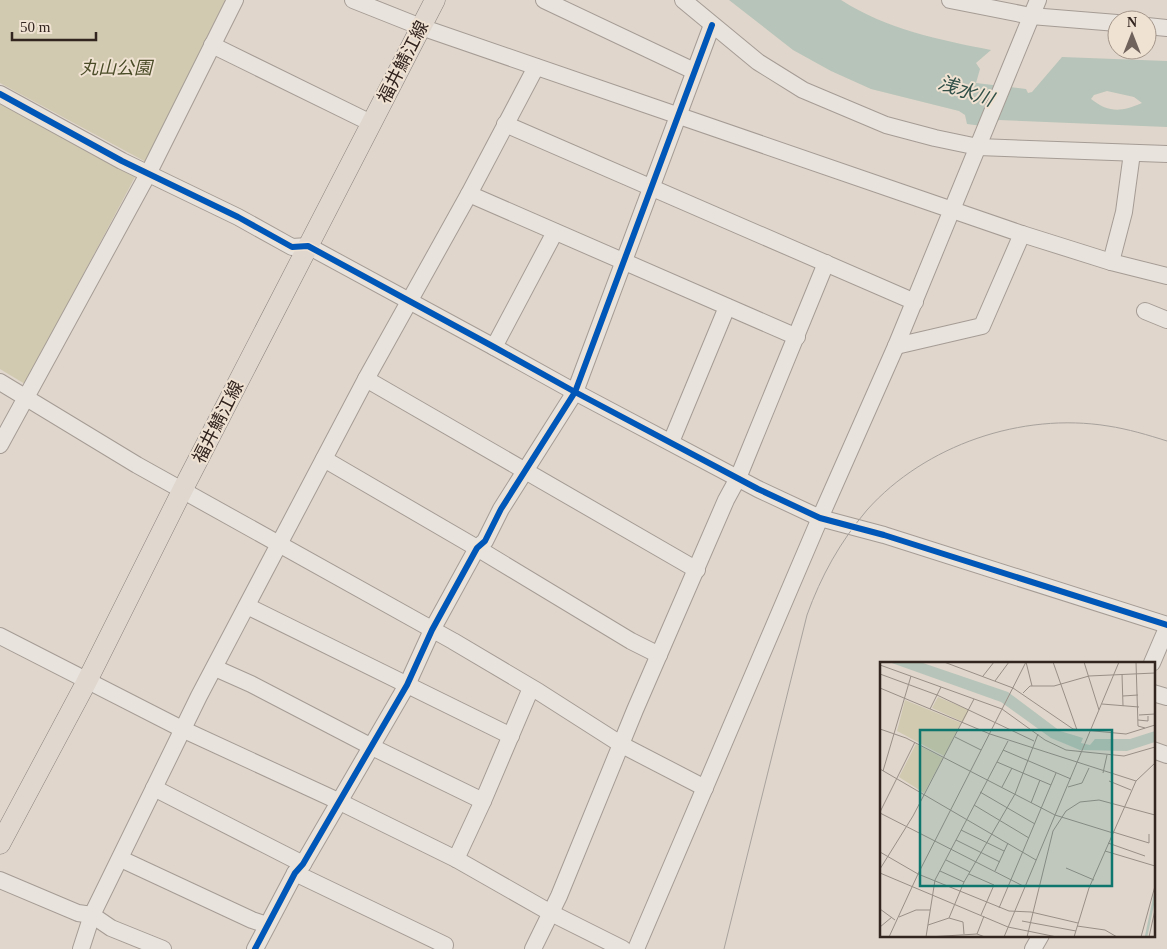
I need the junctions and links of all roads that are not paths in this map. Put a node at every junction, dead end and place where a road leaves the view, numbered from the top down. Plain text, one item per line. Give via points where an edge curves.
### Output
1 (235, 0) edge
2 (353, 0) edge
3 (435, 0) edge
4 (544, 0) edge
5 (683, 0) edge
6 (952, 0) edge
7 (1038, 0) edge
8 (1028, 21) junction
9 (1107, 23) edge
10 (712, 25) junction
11 (421, 27) junction
12 (212, 46) junction
13 (536, 66) junction
14 (694, 71) junction
15 (0, 94) edge
16 (678, 114) junction
17 (371, 123) junction
18 (505, 124) junction
19 (978, 147) junction
20 (1132, 153) junction
21 (1167, 154) edge
22 (148, 174) junction
23 (652, 187) junction
24 (469, 194) junction
25 (953, 209) junction
26 (555, 232) junction
27 (1022, 234) junction
28 (308, 246) junction
29 (624, 262) junction
30 (1111, 262) junction
31 (826, 263) junction
32 (1167, 276) edge
33 (410, 301) junction
34 (915, 302) junction
35 (727, 307) junction
36 (1145, 311) dead end
37 (1167, 320) edge
38 (797, 337) junction
39 (896, 346) junction
40 (494, 347) junction
41 (366, 380) junction
42 (0, 382) edge
43 (574, 392) junction
44 (26, 398) junction
45 (671, 442) junction
46 (0, 445) edge
47 (324, 459) junction
48 (526, 471) junction
49 (738, 478) junction
50 (183, 489) junction
51 (820, 518) junction
52 (280, 543) junction
53 (477, 548) junction
54 (697, 570) junction
55 (247, 606) junction
56 (1167, 626) edge
57 (432, 630) junction
58 (0, 636) edge
59 (659, 655) junction
60 (1152, 662) edge
61 (215, 668) junction
62 (87, 681) junction
63 (406, 685) junction
64 (531, 688) junction
65 (1154, 693) edge
66 (1167, 697) edge
67 (182, 729) junction
68 (511, 736) junction
69 (622, 745) junction
70 (372, 747) junction
71 (1154, 750) edge
72 (1167, 755) edge
73 (154, 788) junction
74 (705, 788) junction
75 (338, 801) junction
76 (483, 801) junction
77 (0, 844) edge
78 (121, 858) junction
79 (456, 859) junction
80 (299, 868) junction
81 (0, 880) edge
82 (551, 913) junction
83 (92, 915) junction
84 (267, 925) junction
85 (1040, 936) edge
86 (81, 949) edge
87 (163, 949) edge
88 (255, 949) edge
89 (444, 949) edge
90 (533, 949) edge
91 (623, 949) edge
92 (636, 949) edge
93 (1033, 949) edge

1 - 12 street
2 - 11 street
3 - 11 main road, 福井鯖江線
4 - 14 street
5 - 10 street
6 - 8 street
7 - 8 street
8 - 9 street
8 - 19 street
10 - 14 street
10 - 19 street via 758,62 803,90 886,124
11 - 13 street
11 - 17 main road, 福井鯖江線
12 - 17 street
12 - 22 street
13 - 16 street
13 - 18 street
14 - 16 street
15 - 22 street
16 - 23 street
16 - 25 street
17 - 28 main road, 福井鯖江線
18 - 23 street
18 - 24 street
19 - 20 street
19 - 25 street
20 - 21 street
20 - 30 street via 1124,212
22 - 28 street via 292,246
22 - 44 street
23 - 29 street
23 - 31 street
24 - 26 street
24 - 33 street
25 - 27 street
25 - 34 street
26 - 29 street
26 - 40 street
27 - 30 street
27 - 39 street via 982,326
28 - 33 street
28 - 50 main road, 福井鯖江線
29 - 35 street
29 - 43 street
30 - 32 street
31 - 34 street
31 - 38 street
33 - 40 street
33 - 41 street
34 - 39 street
35 - 38 street
35 - 45 street
36 - 37 street
38 - 49 street
39 - 51 street
40 - 43 street
41 - 47 street
41 - 48 street
42 - 44 street
43 - 45 street
43 - 48 street
44 - 46 street
44 - 50 street
45 - 49 street
47 - 52 street
47 - 53 street
48 - 53 street
48 - 54 street
49 - 51 street
49 - 54 street
50 - 52 street
50 - 62 main road, 福井鯖江線
51 - 56 street via 884,535
51 - 74 street
52 - 55 street
52 - 57 street
53 - 57 street
53 - 59 street
54 - 59 street
55 - 61 street
55 - 63 street
56 - 60 street
57 - 63 street
57 - 64 street
58 - 62 street
59 - 69 street
61 - 67 street
61 - 70 street
62 - 67 street
62 - 77 main road, 福井鯖江線
63 - 68 street
63 - 70 street
64 - 68 street
64 - 69 street
65 - 66 street
67 - 73 street
67 - 75 street
68 - 76 street
69 - 74 street
69 - 82 street
70 - 75 street
70 - 76 street
71 - 72 street
73 - 78 street
73 - 80 street
74 - 92 street
75 - 79 street
75 - 80 street
76 - 79 street
78 - 83 street
78 - 84 street
79 - 82 street
80 - 84 street
80 - 89 street via 445,945
81 - 83 street via 78,914
82 - 90 street
82 - 91 street
83 - 86 street
83 - 87 street via 111,928
84 - 88 street
85 - 93 street

